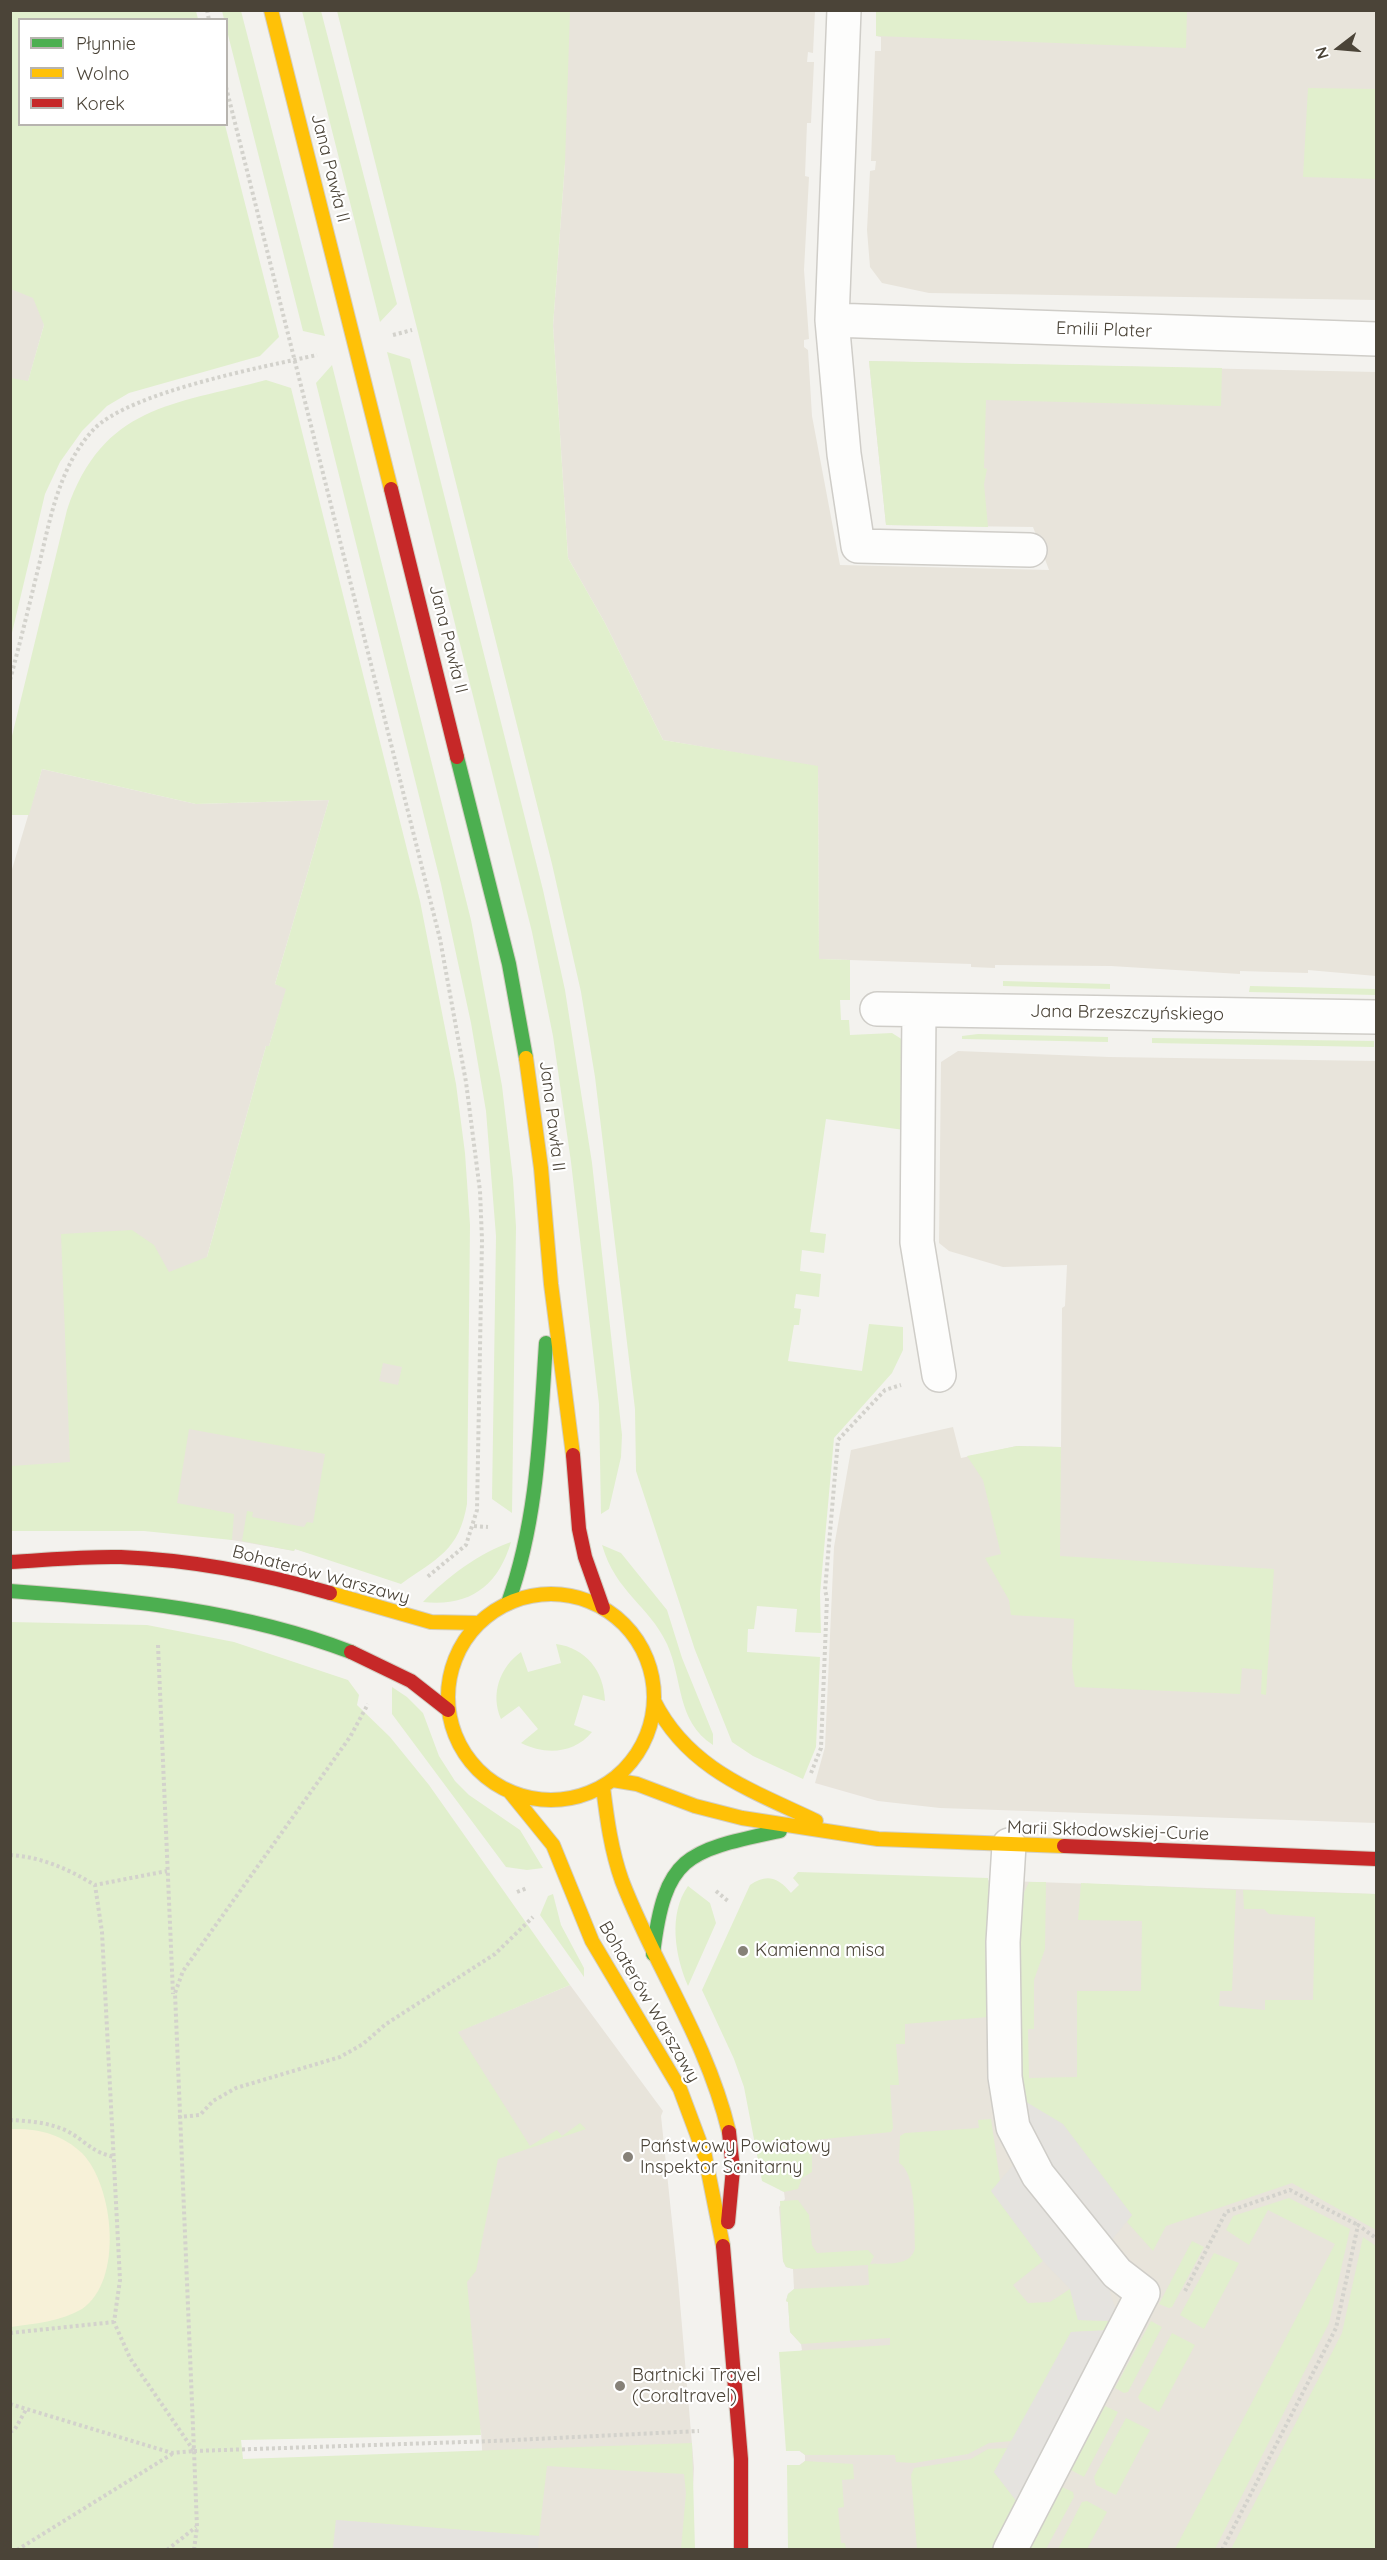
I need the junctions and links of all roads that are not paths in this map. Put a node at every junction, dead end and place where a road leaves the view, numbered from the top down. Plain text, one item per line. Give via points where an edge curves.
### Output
1 (271, 10) edge
2 (844, 10) edge
3 (832, 320) junction
4 (1377, 339) edge
5 (1030, 550) dead end
6 (877, 1009) dead end
7 (919, 1010) junction
8 (1377, 1017) edge
9 (550, 1284) junction
10 (939, 1375) road end
11 (10, 1562) edge
12 (10, 1591) edge
13 (508, 1603) junction
14 (603, 1608) junction
15 (479, 1623) junction
16 (654, 1701) junction
17 (448, 1710) junction
18 (608, 1784) junction
19 (510, 1792) junction
20 (797, 1828) junction
21 (839, 1833) junction
22 (1009, 1845) junction
23 (1377, 1859) edge
24 (653, 1954) junction
25 (724, 2245) junction
26 (741, 2550) edge
27 (1010, 2550) edge

1 - 9 main road, Jana Pawła II via 507,952 542,1168
2 - 3 street
3 - 4 street, Emilii Plater
3 - 5 street via 844,454 858,546
6 - 7 street, Jana Brzeszczyńskiego
7 - 8 street, Jana Brzeszczyńskiego
7 - 10 street via 917,1242
9 - 13 main road, Jana Pawła II via 530,1530
9 - 14 main road, Jana Pawła II via 569,1410 579,1529
11 - 15 main road, Bohaterów Warszawy via 119,1557 207,1564 267,1575 431,1622
12 - 17 main road via 130,1599 225,1613 273,1625 409,1677
13 - 14 main road via 556,1593 585,1599
13 - 15 main road
14 - 16 main road via 642,1647 650,1668
15 - 17 main road via 453,1663
16 - 18 main road via 651,1724 642,1746
16 - 21 main road, Marii Skłodowskiej-Curie via 666,1725 690,1752 716,1770
17 - 19 main road via 457,1741 468,1759 491,1782
18 - 19 main road via 573,1798 552,1801
18 - 20 main road, Marii Skłodowskiej-Curie via 638,1784 695,1806
18 - 24 main road, Bohaterów Warszawy via 607,1833 632,1908
19 - 25 main road, Bohaterów Warszawy via 538,1821 554,1846 586,1929 681,2090 706,2164
20 - 21 main road, Marii Skłodowskiej-Curie
20 - 24 main road via 714,1846 680,1864 659,1904
21 - 22 main road, Marii Skłodowskiej-Curie
22 - 23 main road, Marii Skłodowskiej-Curie
22 - 27 street via 1003,1942 1004,2054 1013,2127 1038,2175 1116,2273 1143,2293
24 - 25 main road, Bohaterów Warszawy via 703,2050 730,2136 733,2188
25 - 26 main road, Bohaterów Warszawy via 738,2415

